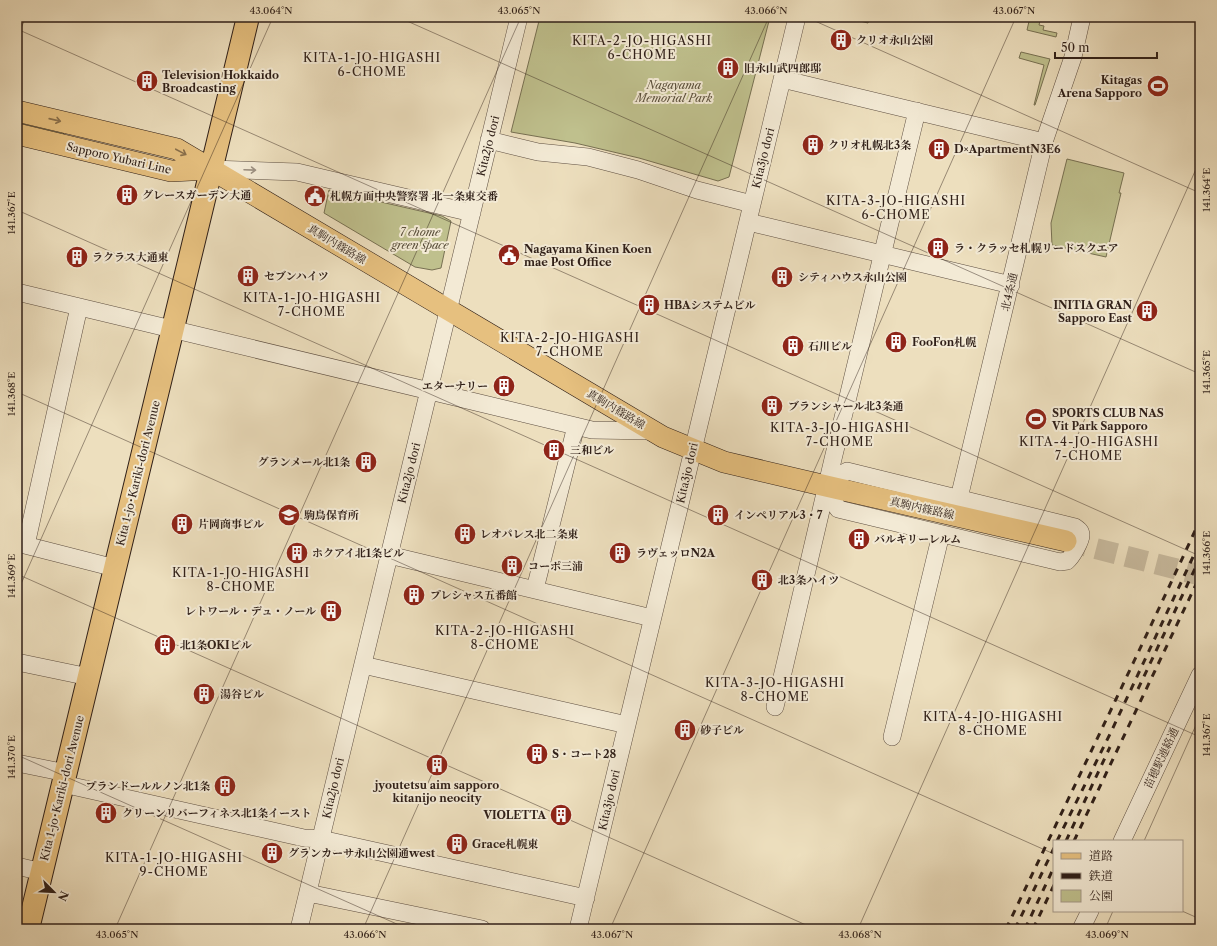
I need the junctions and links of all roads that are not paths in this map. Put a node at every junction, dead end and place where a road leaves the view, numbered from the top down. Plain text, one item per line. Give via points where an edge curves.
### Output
1 (248, 17) edge
2 (519, 17) edge
3 (797, 17) edge
4 (1082, 17) edge
5 (782, 79) junction
6 (17, 111) edge
7 (917, 111) junction
8 (17, 134) edge
9 (489, 140) junction
10 (1044, 142) junction
11 (211, 169) junction
12 (752, 204) junction
13 (472, 213) junction
14 (748, 222) junction
15 (882, 254) junction
16 (1011, 285) junction
17 (17, 292) edge
18 (79, 307) junction
19 (448, 310) junction
20 (173, 329) junction
21 (429, 390) junction
22 (576, 426) junction
23 (653, 431) junction
24 (693, 449) junction
25 (826, 486) junction
26 (959, 498) junction
27 (941, 534) junction
28 (1066, 541) tunnel mouth
29 (21, 544) edge
30 (389, 554) junction
31 (115, 568) junction
32 (534, 589) junction
33 (652, 618) junction
34 (17, 662) edge
35 (363, 665) junction
36 (1200, 675) edge
37 (89, 677) junction
38 (775, 707) dead end
39 (627, 725) junction
40 (892, 737) dead end
41 (17, 763) edge
42 (64, 778) junction
43 (321, 839) junction
44 (1122, 840) edge
45 (17, 866) edge
46 (42, 872) junction
47 (308, 893) junction
48 (586, 898) junction
49 (1090, 912) edge
50 (28, 929) edge
51 (299, 929) edge
52 (482, 929) edge
53 (578, 929) edge
54 (1081, 929) edge

1 - 11 highway, Kita 1-jo･Kariki-dori Avenue
2 - 9 street, Kita2jo dori
3 - 5 street, Kita3jo dori
4 - 10 street, 北4条通 via 1073,57
5 - 7 street
5 - 12 street, Kita3jo dori
6 -> 11 main road, Sapporo Yubari Line via 177,149
7 - 10 street
7 - 15 street
8 - 11 main road, Sapporo Yubari Line via 171,171
9 - 12 street via 538,152 588,157
9 - 13 street, Kita2jo dori
10 - 16 street, 北4条通
11 -> 13 street via 297,172
11 - 19 main road, 真駒内篠路線
11 - 20 highway, Kita 1-jo･Kariki-dori Avenue
12 - 14 street, Kita3jo dori
13 - 19 street, Kita2jo dori
14 - 15 street
14 - 24 street, Kita3jo dori
15 - 16 street
15 - 25 street
16 - 26 street, 北4条通
17 - 18 street
18 - 20 street
18 - 29 street
19 - 21 street, Kita2jo dori
19 - 23 main road, 真駒内篠路線
20 - 21 street
20 - 31 highway, Kita 1-jo･Kariki-dori Avenue
21 - 22 street
21 - 30 street, Kita2jo dori
22 - 23 street via 592,430
22 - 32 street
23 - 24 main road, 真駒内篠路線
24 - 25 main road, 真駒内篠路線 via 724,462
24 - 33 street, Kita3jo dori
25 - 26 street via 846,471
25 - 27 street via 838,509
25 - 28 main road, 真駒内篠路線
25 - 38 street
26 - 27 street via 1075,527 1081,536 1072,557 1060,562
27 - 40 street
29 - 31 street
30 - 32 street
30 - 35 street, Kita2jo dori
31 - 37 highway, Kita 1-jo･Kariki-dori Avenue
32 - 33 street
33 - 39 street, Kita3jo dori
34 - 37 street
35 - 39 street
35 - 43 street, Kita2jo dori
36 - 44 street, 苗穂駅連絡通
37 - 42 highway, Kita 1-jo･Kariki-dori Avenue
39 - 48 street, Kita3jo dori
41 - 42 street
42 - 43 street via 304,838
42 - 46 highway, Kita 1-jo･Kariki-dori Avenue
43 - 47 street, Kita2jo dori
43 - 48 street
45 - 46 street
46 - 50 highway, Kita 1-jo･Kariki-dori Avenue
47 - 51 street, Kita2jo dori
47 - 52 street
48 - 53 street, Kita3jo dori
49 - 54 street

